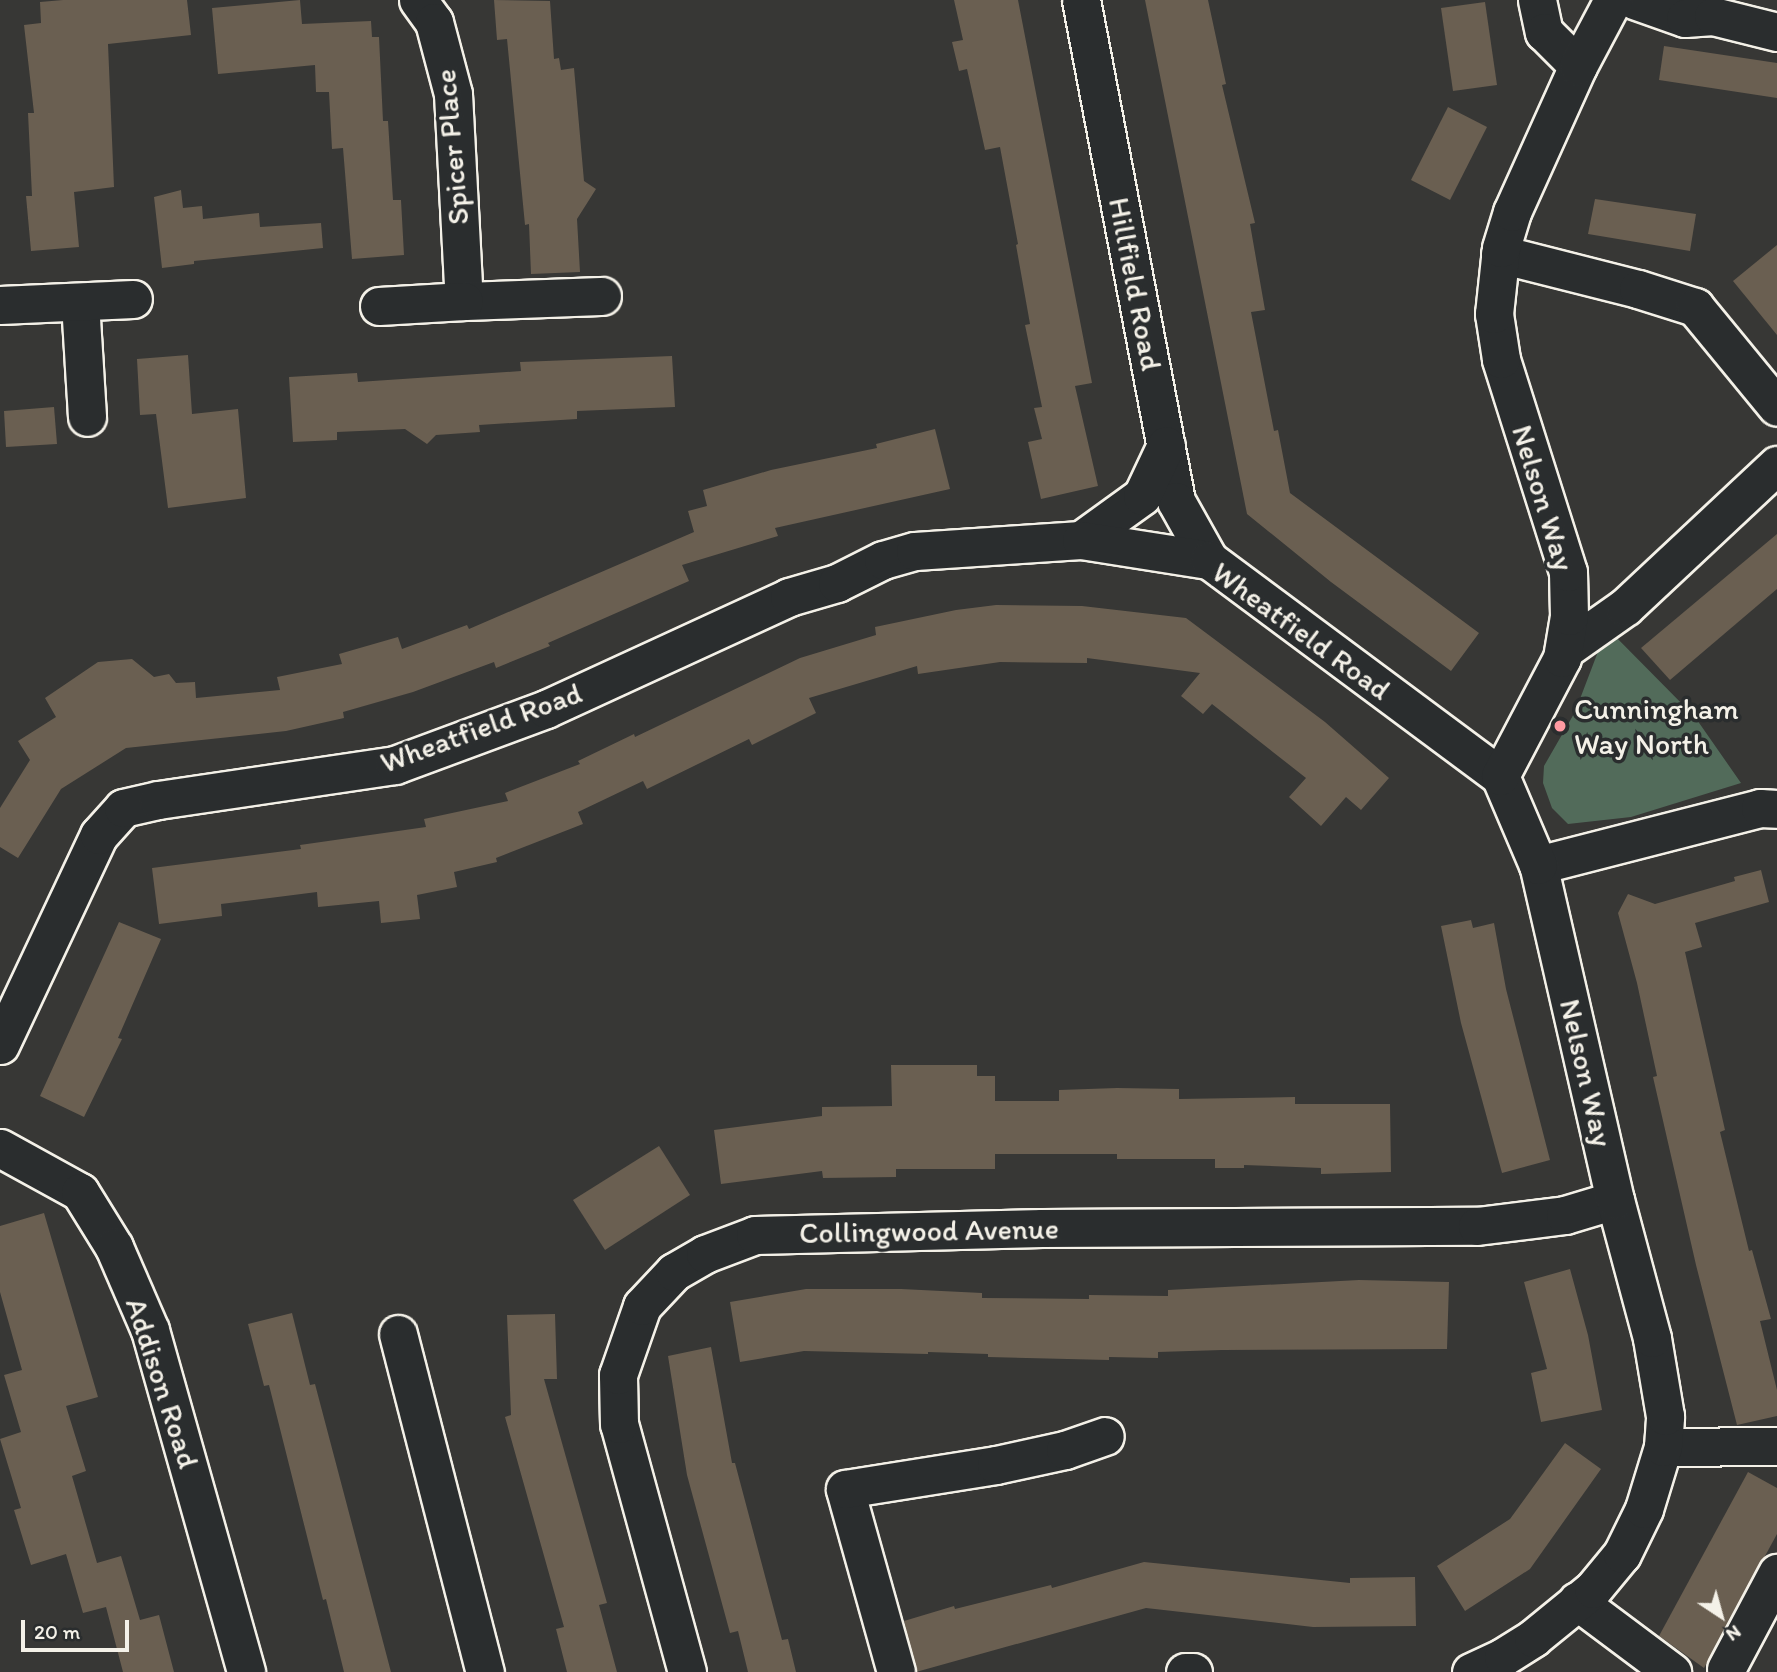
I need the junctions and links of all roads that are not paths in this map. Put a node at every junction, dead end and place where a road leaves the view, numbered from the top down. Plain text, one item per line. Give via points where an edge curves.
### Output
1 (418, 0) edge
2 (1081, 0) edge
3 (1537, 0) edge
4 (1613, 0) edge
5 (1634, 0) edge
6 (1777, 32) edge
7 (1578, 66) junction
8 (1500, 254) junction
9 (602, 296) dead end
10 (133, 299) dead end
11 (464, 300) junction
12 (80, 302) junction
13 (0, 304) edge
14 (379, 306) dead end
15 (1777, 407) edge
16 (87, 417) dead end
17 (1166, 445) junction
18 (1777, 465) edge
19 (1081, 540) junction
20 (1209, 560) junction
21 (1564, 650) junction
22 (1500, 776) junction
23 (1777, 809) edge
24 (1538, 864) junction
25 (0, 1045) edge
26 (0, 1148) edge
27 (1615, 1200) junction
28 (398, 1334) dead end
29 (1104, 1436) dead end
30 (1777, 1446) edge
31 (1663, 1447) junction
32 (1777, 1573) edge
33 (1577, 1601) junction
34 (1726, 1669) dead end
35 (246, 1672) edge
36 (485, 1672) edge
37 (687, 1672) edge
38 (895, 1672) edge
39 (1185, 1672) edge
40 (1193, 1672) edge
41 (1471, 1672) edge
42 (1672, 1672) edge

1 - 11 street, Spicer Place via 433,22 453,94
2 - 17 street, Hillfield Road
3 - 7 street via 1544,32
4 - 7 street, Nelson Way
5 - 6 street via 1685,18 1713,16
7 - 8 street, Nelson Way via 1512,212
8 - 15 street via 1695,307
8 - 21 street, Nelson Way via 1494,314 1501,359 1568,572
9 - 11 street
10 - 12 street
11 - 14 street
12 - 13 street
12 - 16 street
17 - 19 street via 1142,496
17 - 20 street, Hillfield Road via 1176,501
18 - 21 street via 1625,607
19 - 20 street, Wheatfield Road
19 - 25 street, Wheatfield Road via 915,551 789,597 546,709 395,765 123,808 99,835
20 - 22 street, Wheatfield Road
21 - 22 street, Nelson Way
22 - 24 street, Nelson Way
23 - 24 street via 1760,808
24 - 27 street, Nelson Way
26 - 35 street, Addison Road via 80,1192 114,1247 150,1330
27 - 31 street, Nelson Way via 1652,1338 1665,1416
27 - 37 street, Collingwood Avenue via 1565,1215 1477,1226 755,1235 705,1254 674,1272 642,1306 618,1375 619,1424
28 - 36 street
29 - 38 street via 996,1465 845,1489
30 - 31 street
31 - 33 street, Nelson Way via 1644,1509 1622,1554
32 - 34 street
33 - 41 street, Nelson Way via 1533,1638
33 - 42 street
39 - 40 street

